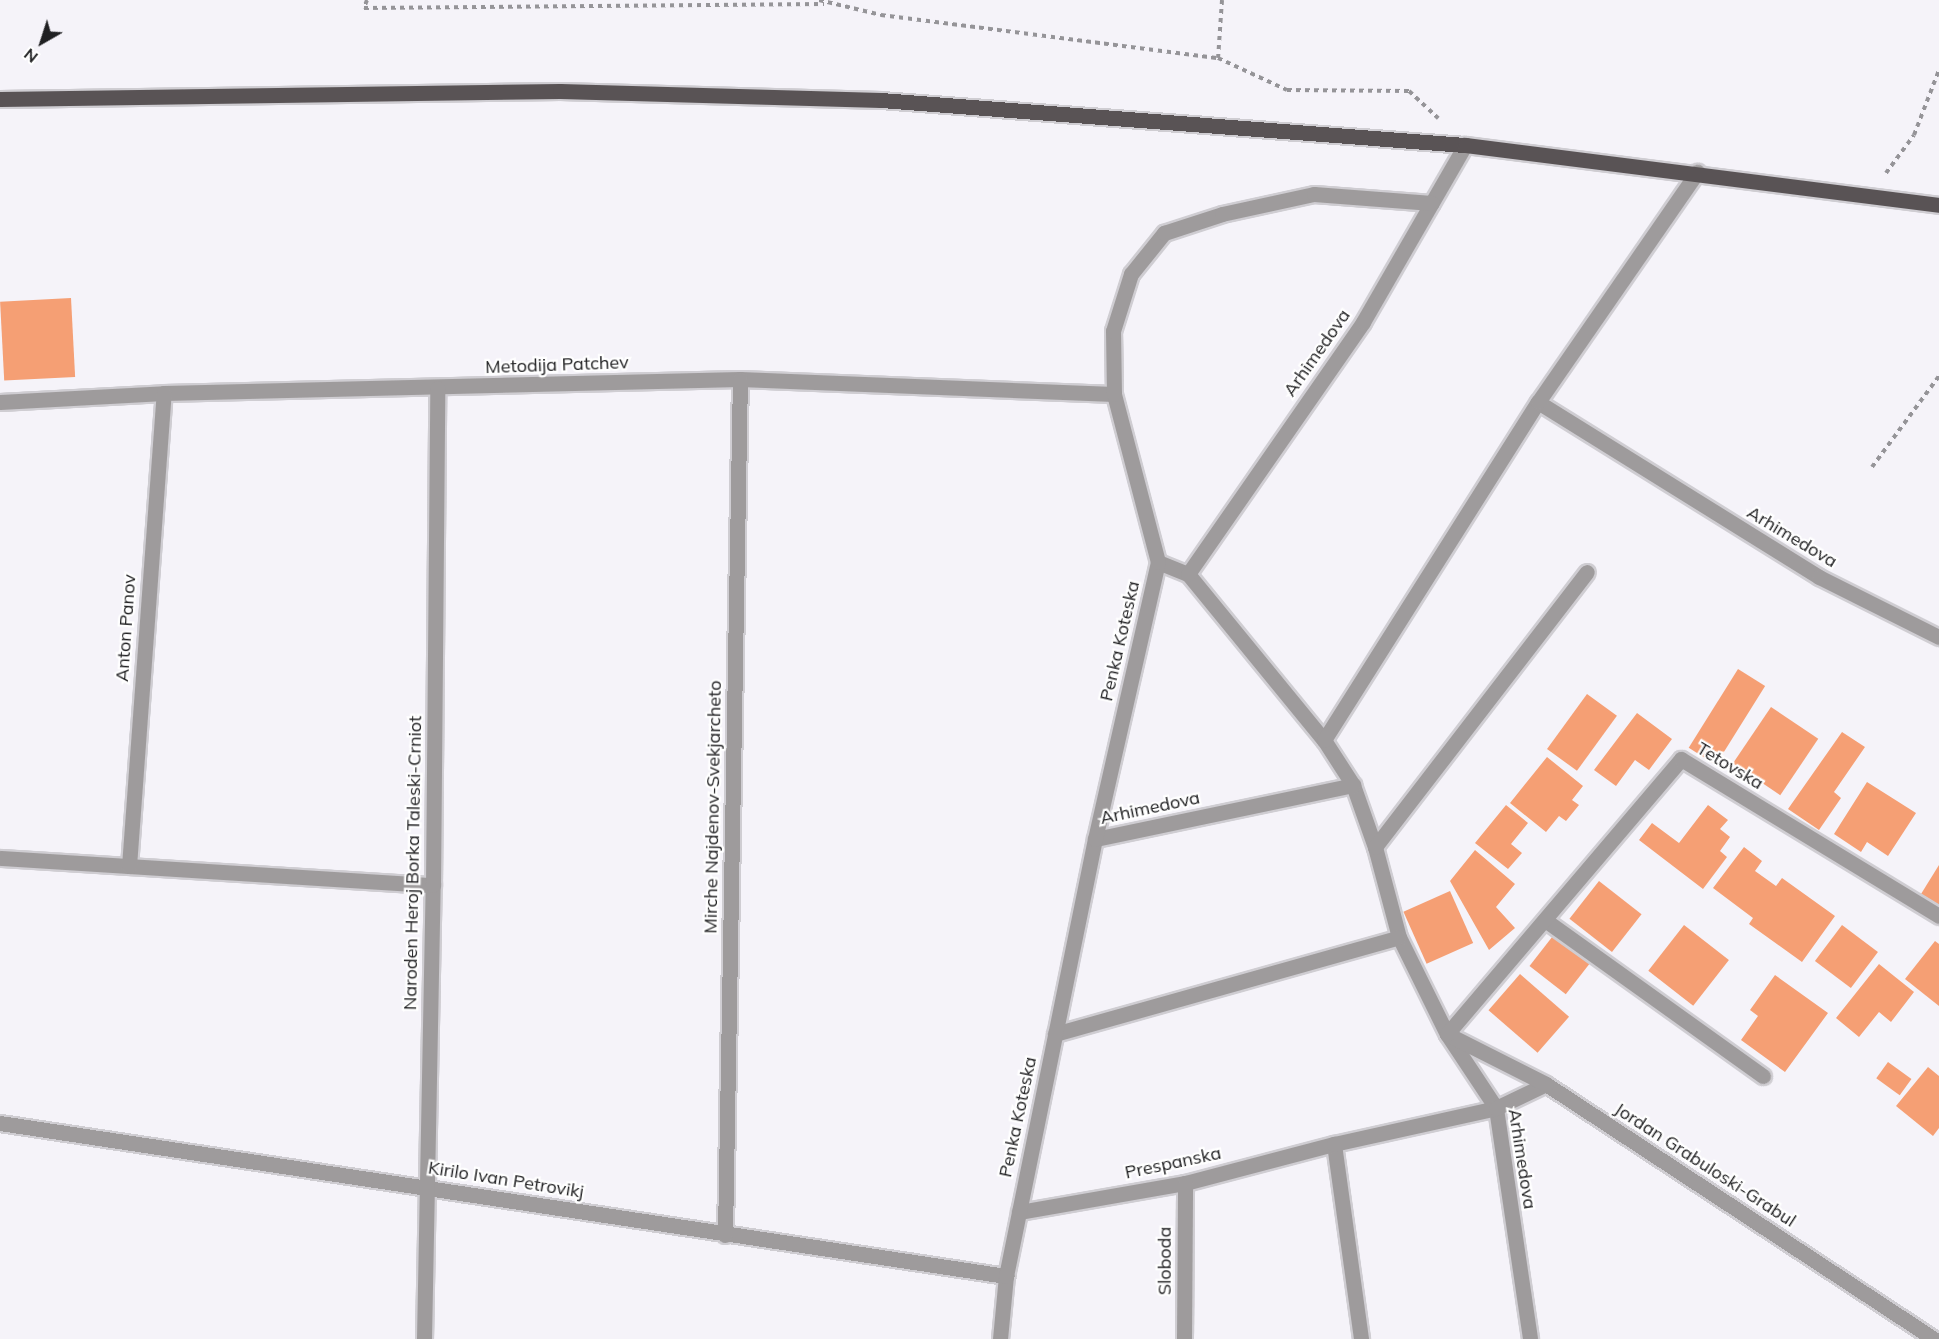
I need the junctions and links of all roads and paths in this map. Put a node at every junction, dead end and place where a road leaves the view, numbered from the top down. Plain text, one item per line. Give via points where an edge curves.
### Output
1 (368, 0) edge
2 (819, 0) edge
3 (1222, 0) edge
4 (824, 4) junction
5 (1218, 58) junction
6 (1939, 70) edge
7 (0, 99) edge
8 (1465, 145) junction
9 (1696, 171) junction
10 (1870, 195) junction
11 (1432, 203) junction
12 (1939, 205) edge
13 (1939, 376) edge
14 (740, 379) junction
15 (437, 388) junction
16 (164, 393) junction
17 (1114, 394) junction
18 (0, 402) edge
19 (1538, 402) junction
20 (1872, 467) dead end
21 (1158, 562) junction
22 (1587, 572) dead end
23 (1188, 574) junction
24 (1939, 638) edge
25 (1324, 740) junction
26 (1353, 785) junction
27 (1095, 839) junction
28 (1376, 847) junction
29 (0, 858) edge
30 (129, 866) junction
31 (434, 885) junction
32 (1939, 916) edge
33 (1545, 920) junction
34 (1399, 938) junction
35 (1055, 1034) junction
36 (1447, 1034) junction
37 (1763, 1076) dead end
38 (1546, 1084) junction
39 (1496, 1108) junction
40 (0, 1123) edge
41 (1334, 1144) junction
42 (1185, 1183) junction
43 (427, 1187) junction
44 (1019, 1212) junction
45 (725, 1235) junction
46 (1006, 1276) junction
47 (424, 1339) edge
48 (1000, 1339) edge
49 (1184, 1339) edge
50 (1362, 1339) edge
51 (1530, 1339) edge
52 (1934, 1339) edge

1 - 4 path via 364,8
2 - 4 path
3 - 5 path
4 - 5 path via 881,15
5 - 8 path via 1287,90 1409,91
6 - 10 path via 1914,135
7 - 8 main road via 560,91 881,100
8 - 9 main road
8 - 11 street, Arhimedova
9 - 10 main road
9 - 19 street
10 - 12 main road
11 - 17 street, Penka Koteska via 1314,194 1222,214 1164,232 1131,274 1113,331
11 - 23 street, Arhimedova via 1363,322
13 - 20 path
14 - 15 street, Metodija Patchev
14 - 17 street, Metodija Patchev
14 - 45 street, Mirche Najdenov-Svekjarcheto
15 - 16 street, Metodija Patchev
15 - 31 street, Naroden Heroj Borka Taleski-Crniot
16 - 18 street, Metodija Patchev
16 - 30 street, Anton Panov
17 - 21 street, Penka Koteska
19 - 24 street, Arhimedova via 1819,577
19 - 25 street
21 - 23 street, Arhimedova
21 - 27 street, Penka Koteska
22 - 28 street
23 - 25 street, Arhimedova
25 - 26 street, Arhimedova
26 - 27 street, Arhimedova
26 - 28 street, Arhimedova
27 - 35 street, Penka Koteska
28 - 34 street, Arhimedova
29 - 30 street
30 - 31 street
31 - 43 street, Naroden Heroj Borka Taleski-Crniot
32 - 33 street, Tetovska via 1681,759
33 - 36 street, Tetovska
33 - 37 street
34 - 35 street
34 - 36 street, Arhimedova
35 - 44 street, Penka Koteska
36 - 38 street, Jordan Grabuloski-Grabul
36 - 39 street, Arhimedova
38 - 39 street, Prespanska
38 - 52 street, Jordan Grabuloski-Grabul
39 - 41 street, Prespanska
39 - 51 street, Arhimedova
40 - 43 street, Kirilo Ivan Petrovikj
41 - 42 street, Prespanska
41 - 50 street
42 - 44 street, Prespanska
42 - 49 street, Sloboda
43 - 45 street, Kirilo Ivan Petrovikj
43 - 47 street, Naroden Heroj Borka Taleski-Crniot
44 - 46 street, Penka Koteska
45 - 46 street, Kirilo Ivan Petrovikj
46 - 48 street, Penka Koteska

